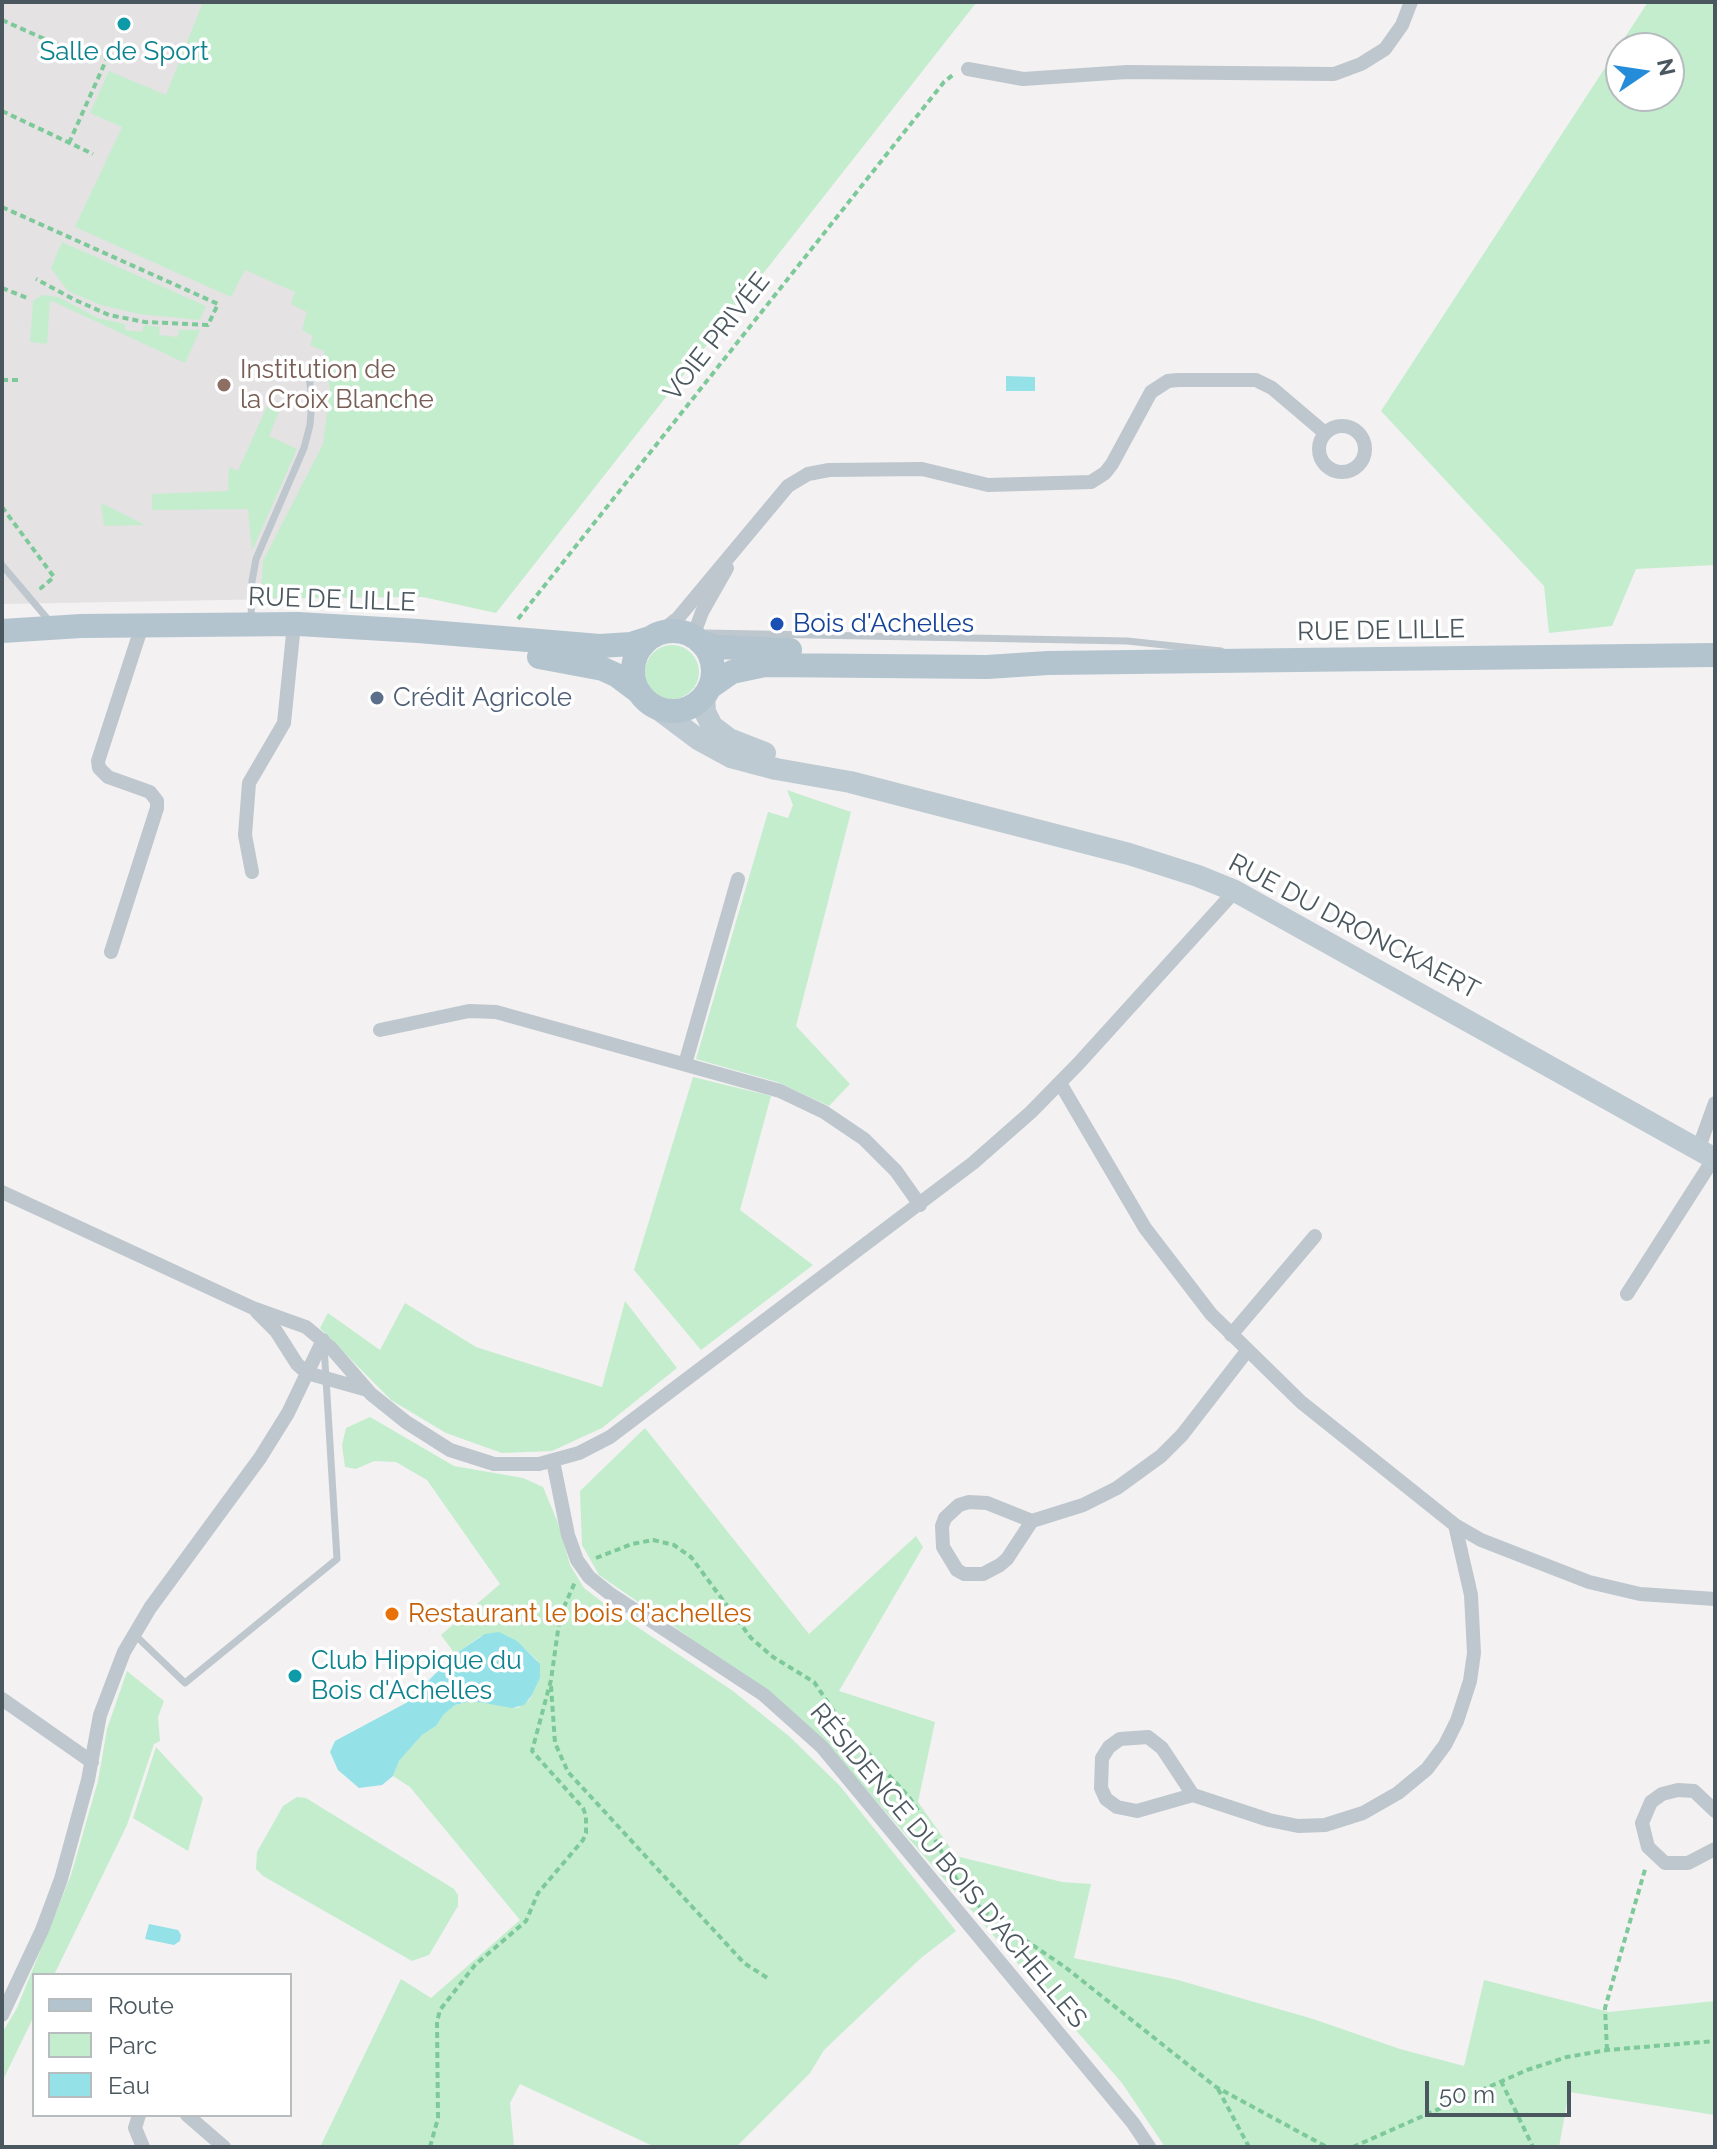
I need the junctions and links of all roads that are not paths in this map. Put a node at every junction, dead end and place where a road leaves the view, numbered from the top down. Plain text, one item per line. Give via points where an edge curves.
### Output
1 (1411, 2) edge
2 (968, 69) road end
3 (309, 377) dead end
4 (1325, 433) dead end
5 (746, 536) junction
6 (2, 565) edge
7 (251, 624) junction
8 (54, 628) junction
9 (4, 631) edge
10 (293, 634) junction
11 (139, 635) junction
12 (655, 636) junction
13 (693, 636) junction
14 (1715, 655) edge
15 (1266, 661) junction
16 (1048, 663) junction
17 (707, 691) junction
18 (647, 700) junction
19 (850, 782) junction
20 (252, 872) dead end
21 (738, 879) dead end
22 (1235, 891) junction
23 (111, 952) dead end
24 (380, 1030) dead end
25 (685, 1064) junction
26 (1060, 1083) junction
27 (1715, 1103) edge
28 (1709, 1156) edge
29 (2, 1192) edge
30 (920, 1205) junction
31 (1315, 1236) dead end
32 (1627, 1294) dead end
33 (253, 1308) junction
34 (1231, 1335) junction
35 (323, 1340) junction
36 (1247, 1351) junction
37 (307, 1373) junction
38 (328, 1379) junction
39 (371, 1394) junction
40 (553, 1461) junction
41 (1032, 1521) junction
42 (1455, 1525) junction
43 (1715, 1599) edge
44 (134, 1634) junction
45 (2, 1699) edge
46 (92, 1762) junction
47 (1193, 1795) junction
48 (1715, 1811) edge
49 (1715, 1849) edge
50 (2, 2015) edge
51 (138, 2117) edge
52 (189, 2117) edge
53 (143, 2147) edge
54 (224, 2147) edge
55 (1149, 2147) edge

1 - 2 street via 1385,49 1334,74 1127,72 1023,79
3 - 7 lane via 310,425 256,559
4 - 5 street via 1256,380 1168,381 1145,398 1112,464 1091,482 988,485 922,469 816,472 788,486
5 - 12 street via 678,618
5 - 13 street
6 - 8 lane
7 - 8 main road, RUE DE LILLE
7 - 12 main road, RUE DE LILLE via 600,646
8 - 9 main road, RUE DE LILLE
9 - 11 main road
10 - 11 main road
10 - 18 main road via 476,647 596,666
10 - 20 street via 284,723 249,783 245,835
11 - 23 street via 98,761 108,777 150,792 157,808
12 - 13 main road via 672,631
12 - 18 main road via 634,661 633,675
13 - 15 lane via 1127,641 1211,649
13 - 16 main road, RUE DE LILLE via 712,646 733,648
13 - 17 main road via 711,661
14 - 15 main road, RUE DE LILLE
15 - 16 main road, RUE DE LILLE
16 - 17 main road, RUE DE LILLE via 765,665 732,672
17 - 18 main road via 682,710 667,710
17 - 19 main road, RUE DU DRONCKAERT via 709,722 729,739
18 - 19 main road, RUE DU DRONCKAERT via 724,754
19 - 22 main road, RUE DU DRONCKAERT via 1129,854
21 - 25 street
22 - 26 street
22 - 28 main road, RUE DU DRONCKAERT
24 - 25 street via 469,1011 496,1012
25 - 30 street via 780,1091 824,1112 885,1160
26 - 30 street
26 - 34 street via 1145,1228
27 - 28 street
28 - 32 street
29 - 33 street
30 - 40 street via 610,1437
31 - 34 street
33 - 35 street via 306,1327
33 - 37 street
34 - 36 street
35 - 37 street
35 - 38 lane
35 - 39 street
36 - 41 street via 1192,1423 1153,1463 1102,1497
36 - 42 street via 1301,1402
37 - 38 street
37 - 44 street via 260,1458
38 - 39 street
38 - 44 lane via 337,1559 185,1683
39 - 40 street via 421,1433 462,1456 508,1466
40 - 55 street, RÉSIDENCE DU BOIS D'ACHELLES via 564,1522 582,1568 609,1593 764,1695 822,1747
41 - 41 street via 987,1503 969,1502 945,1518 943,1547 957,1570 983,1574 1007,1559
42 - 43 street via 1589,1582 1640,1594
42 - 47 street via 1471,1595 1474,1653 1457,1721 1427,1769 1385,1802 1325,1825 1284,1824
44 - 46 street via 104,1699
45 - 46 street
46 - 50 street via 61,1879
47 - 47 street via 1162,1748 1148,1737 1120,1739 1102,1758 1101,1788 1117,1807 1137,1811
48 - 49 street via 1694,1791 1678,1790 1657,1797 1642,1823 1644,1839 1665,1863 1698,1860
51 - 53 street via 135,2128
52 - 54 street

